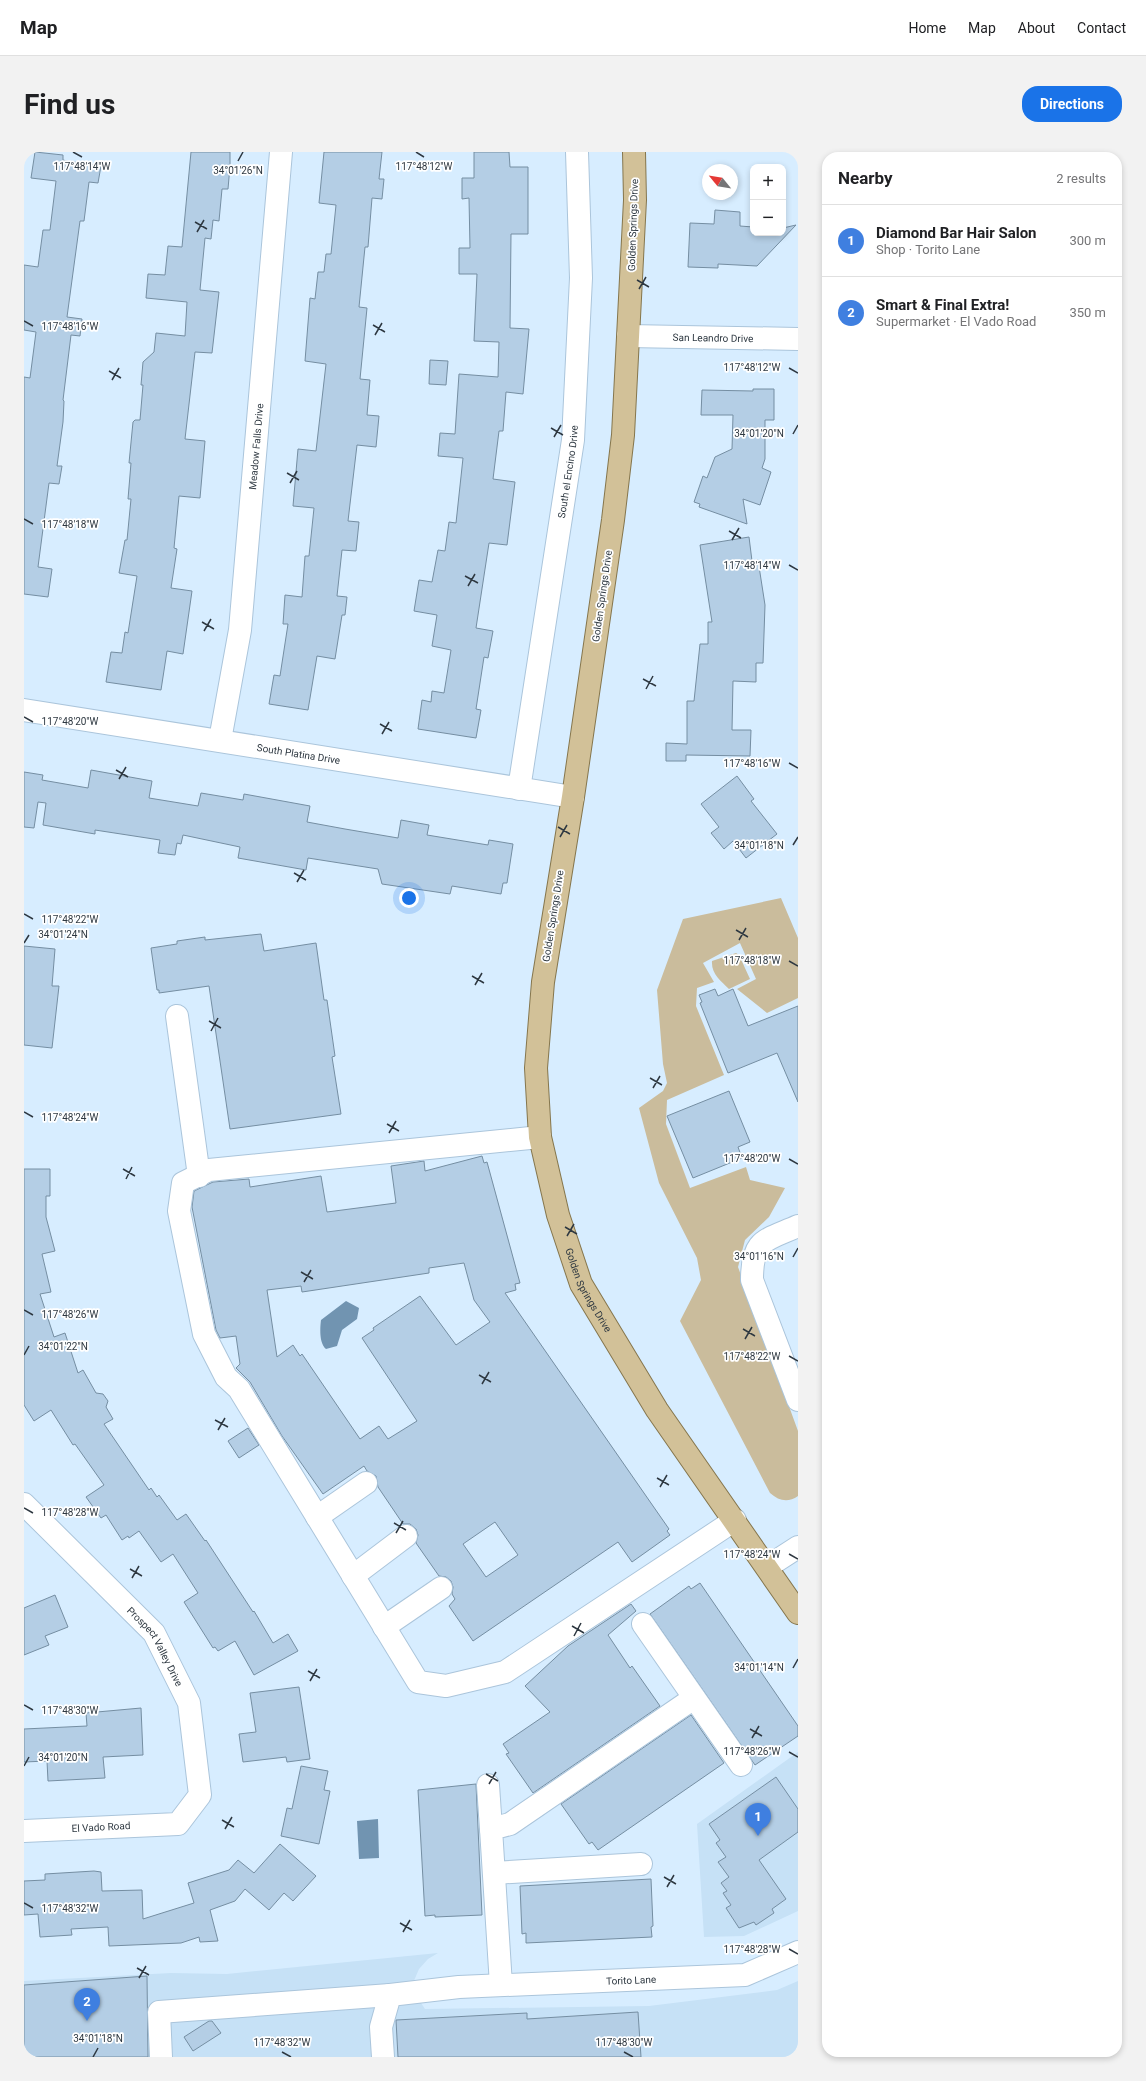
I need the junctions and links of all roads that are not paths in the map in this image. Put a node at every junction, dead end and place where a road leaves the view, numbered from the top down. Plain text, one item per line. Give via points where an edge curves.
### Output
1 (281, 152) edge
2 (577, 152) edge
3 (634, 152) edge
4 (628, 336) junction
5 (798, 339) edge
6 (24, 710) edge
7 (220, 740) junction
8 (520, 789) junction
9 (573, 797) junction
10 (177, 1016) dead end
11 (540, 1138) junction
12 (199, 1176) junction
13 (798, 1226) edge
14 (798, 1400) edge
15 (366, 1483) dead end
16 (25, 1507) edge
17 (317, 1518) junction
18 (735, 1520) junction
19 (406, 1536) dead end
20 (798, 1547) edge
21 (767, 1568) junction
22 (353, 1576) junction
23 (441, 1588) dead end
24 (798, 1613) edge
25 (643, 1624) dead end
26 (384, 1627) junction
27 (694, 1698) junction
28 (741, 1765) dead end
29 (488, 1785) dead end
30 (178, 1824) joint
31 (492, 1829) junction
32 (24, 1831) edge
33 (641, 1864) dead end
34 (494, 1873) junction
35 (798, 1952) edge
36 (501, 1986) junction
37 (390, 1995) junction
38 (161, 2057) edge
39 (383, 2057) edge

1 - 7 street, Meadow Falls Drive via 240,630
2 - 8 street, South el Encino Drive via 581,278 573,440
3 - 4 main road, Golden Springs Drive via 635,200
4 - 5 street, San Leandro Drive
4 - 9 main road, Golden Springs Drive via 623,435 613,520
6 - 7 street, South Platina Drive
7 - 8 street, South Platina Drive
8 - 9 street, South Platina Drive
9 - 11 main road, Golden Springs Drive via 539,1018 536,1068
10 - 12 street
11 - 12 street via 209,1170
11 - 18 main road, Golden Springs Drive via 558,1215 581,1284 657,1410
12 - 17 street via 184,1183 179,1211 204,1334 226,1377 239,1389
13 - 14 street via 762,1242 752,1260 752,1280
15 - 17 street
16 - 30 street, Prospect Valley Drive via 154,1633 189,1702 200,1794
17 - 22 street
18 - 21 main road, Golden Springs Drive
18 - 26 street via 505,1672 446,1686 418,1682
19 - 22 street
20 - 21 street
21 - 24 main road, Golden Springs Drive
22 - 26 street
23 - 26 street
25 - 27 street
27 - 28 street
27 - 31 street via 510,1824
29 - 31 street
30 - 32 street, El Vado Road
31 - 34 street
33 - 34 street
34 - 36 street
35 - 36 street, Torito Lane via 745,1975
36 - 37 street, Torito Lane via 459,1987
37 - 38 street, Torito Lane via 159,2012
37 - 39 street via 381,2027

